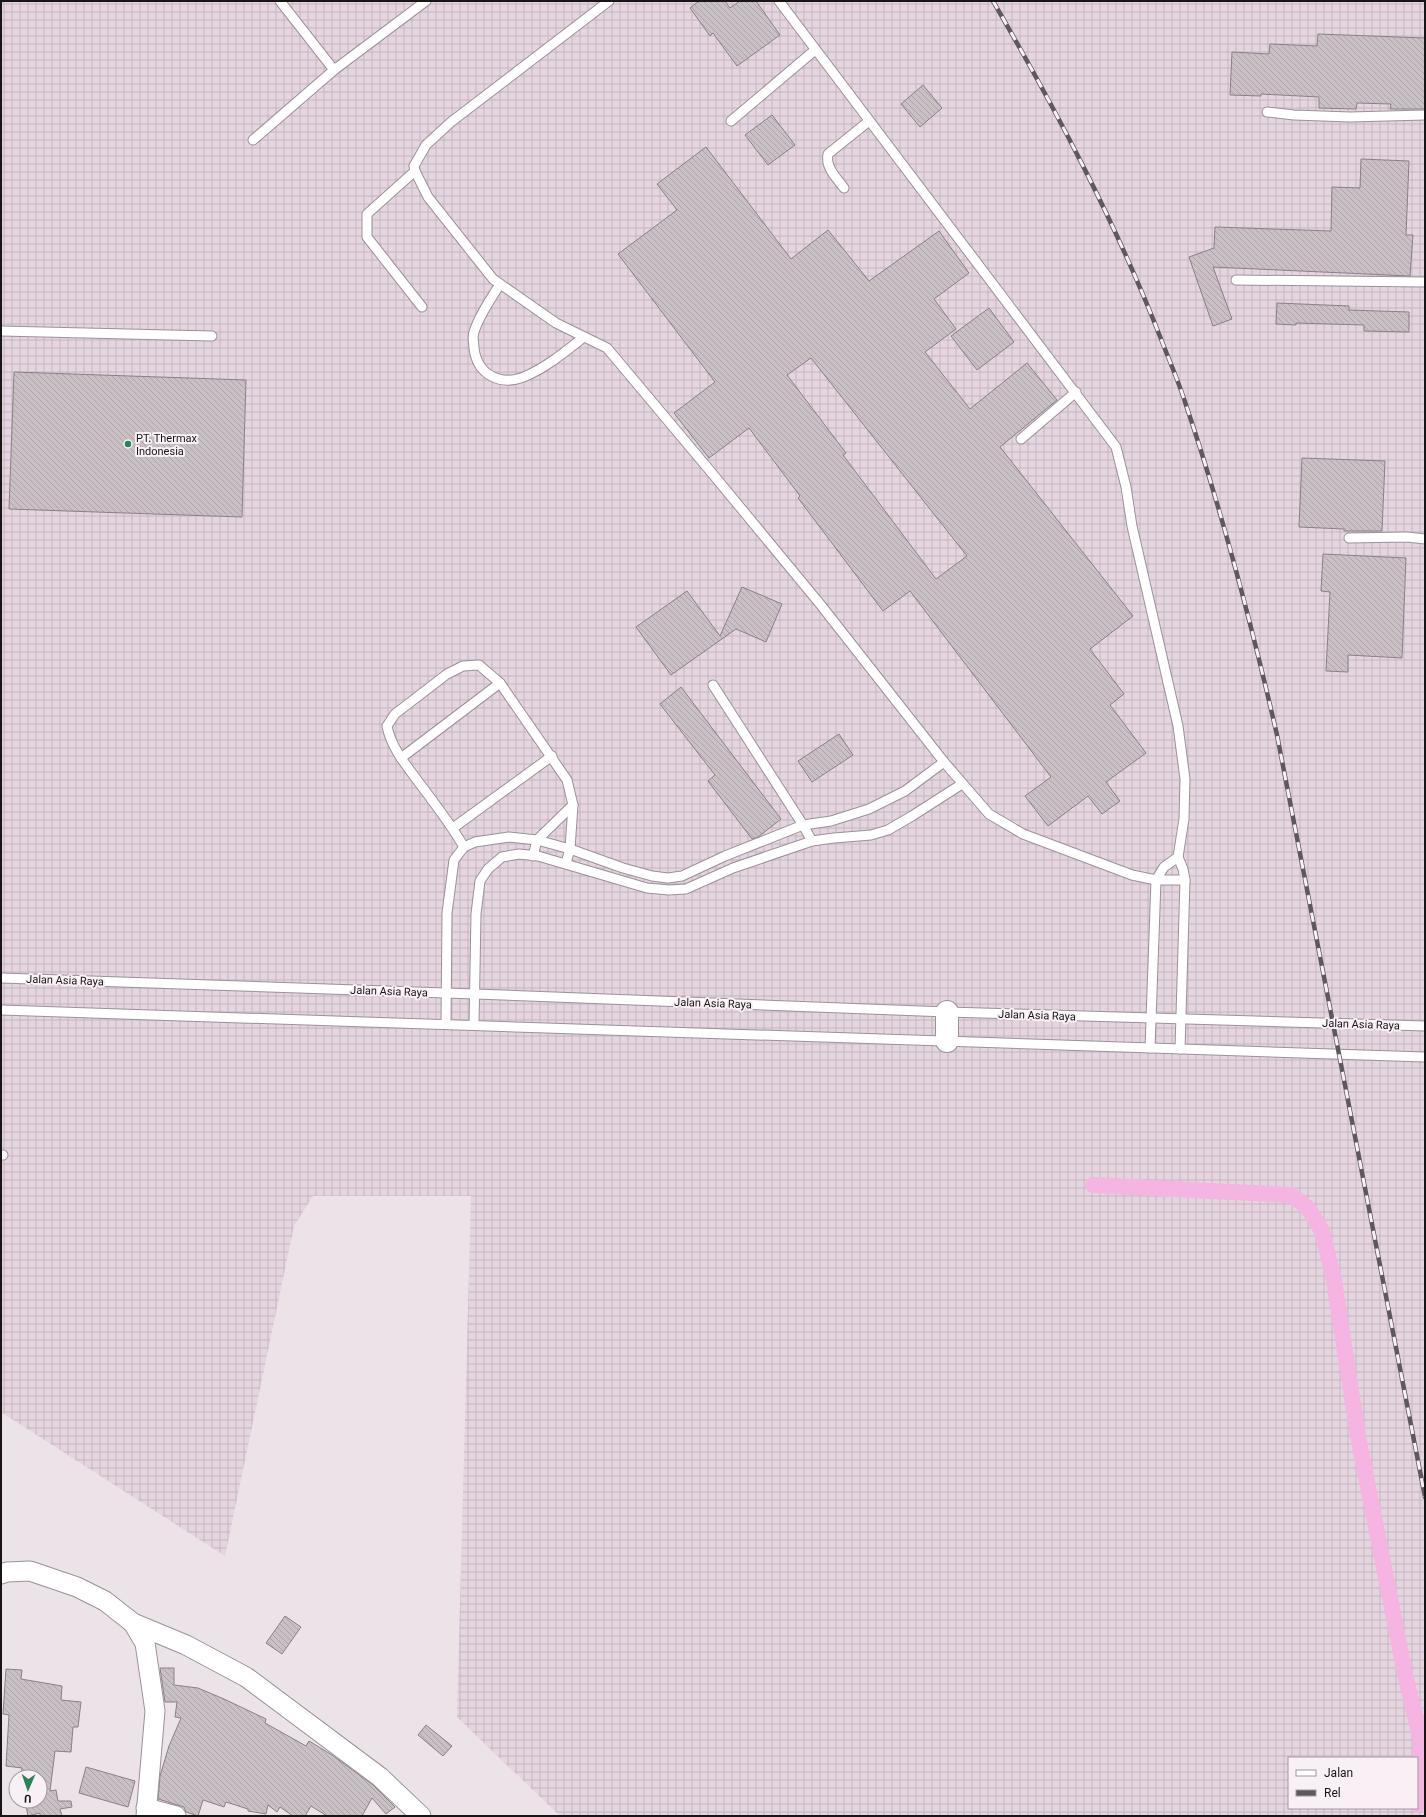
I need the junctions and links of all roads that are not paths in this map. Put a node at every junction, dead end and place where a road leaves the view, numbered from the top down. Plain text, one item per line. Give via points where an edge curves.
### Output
1 (280, 1) edge
2 (426, 1) edge
3 (609, 1) edge
4 (779, 1) edge
5 (815, 50) junction
6 (334, 70) junction
7 (1267, 112) dead end
8 (1425, 115) edge
9 (731, 121) dead end
10 (869, 121) junction
11 (253, 140) dead end
12 (414, 171) junction
13 (844, 188) dead end
14 (1236, 280) dead end
15 (1425, 282) edge
16 (500, 284) junction
17 (422, 307) dead end
18 (1, 331) edge
19 (212, 336) dead end
20 (584, 337) junction
21 (1076, 392) junction
22 (1021, 439) dead end
23 (1349, 538) dead end
24 (1425, 539) edge
25 (500, 683) junction
26 (713, 685) dead end
27 (552, 756) junction
28 (401, 758) junction
29 (944, 762) junction
30 (962, 784) junction
31 (573, 805) junction
32 (804, 825) junction
33 (453, 828) junction
34 (537, 840) junction
35 (812, 841) junction
36 (464, 847) junction
37 (570, 849) junction
38 (533, 856) junction
39 (1178, 858) junction
40 (566, 863) junction
41 (1156, 880) junction
42 (1185, 880) junction
43 (1, 978) edge
44 (446, 993) junction
45 (475, 994) junction
46 (1, 1010) edge
47 (947, 1012) junction
48 (1151, 1019) junction
49 (1181, 1020) junction
50 (446, 1024) junction
51 (474, 1025) junction
52 (1425, 1026) edge
53 (947, 1041) junction
54 (1150, 1048) junction
55 (1180, 1049) junction
56 (1425, 1057) edge
57 (1, 1574) edge
58 (133, 1623) junction
59 (146, 1812) edge
60 (176, 1816) edge
61 (421, 1816) edge

1 - 6 lane
2 - 6 lane
3 - 12 lane via 451,122 426,145 414,166
4 - 5 lane
5 - 9 lane
5 - 10 lane
6 - 11 lane
7 - 8 lane via 1350,117
10 - 13 lane via 828,154 830,170
10 - 21 lane
12 - 16 lane via 428,197 493,279
12 - 17 lane via 367,214 367,237
14 - 15 lane
16 - 20 lane via 556,323
16 - 20 lane via 473,333 475,354 480,368 490,376 505,380 525,377 546,366
18 - 19 lane
20 - 29 lane via 606,348 651,401 820,604
21 - 22 lane
21 - 39 lane via 1116,447 1126,487 1132,526 1178,726 1184,771 1184,819
23 - 24 lane
25 - 27 lane
25 - 28 lane
25 - 28 lane via 478,665 463,666 447,674 394,714 387,726 389,738
26 - 32 lane
27 - 31 lane via 567,780
27 - 33 lane
28 - 33 lane
29 - 30 lane
29 - 32 lane via 905,791 869,809 831,821
30 - 35 lane via 888,830 871,835
30 - 41 lane via 989,814 1023,834 1132,875
31 - 34 lane
31 - 37 lane
32 - 35 lane
32 - 37 lane via 682,876 668,878 623,868
33 - 36 lane
34 - 36 lane via 509,837 475,842
34 - 37 lane
34 - 38 lane
35 - 40 lane via 732,868 686,888 669,890 647,888
36 - 44 lane via 454,860 447,913
37 - 40 lane
38 - 40 lane
38 - 45 lane via 519,854 502,857 488,869 480,881 476,914
39 - 41 lane via 1164,867
39 - 42 lane
41 - 42 lane
41 - 48 lane
42 - 49 lane
43 - 44 lane, Jalan Asia Raya
44 - 45 lane, Jalan Asia Raya
44 - 50 lane
45 - 47 lane, Jalan Asia Raya
45 - 51 lane
46 - 50 lane
47 - 48 lane, Jalan Asia Raya
47 - 53 street
48 - 49 lane, Jalan Asia Raya
48 - 54 lane
49 - 52 lane, Jalan Asia Raya
49 - 55 lane
50 - 51 lane
51 - 53 lane
53 - 54 lane
54 - 55 lane
55 - 56 lane
57 - 58 street via 30,1571 77,1587 105,1601
58 - 59 street via 145,1643 155,1711
58 - 61 street via 186,1645 246,1677 380,1777
59 - 60 street

